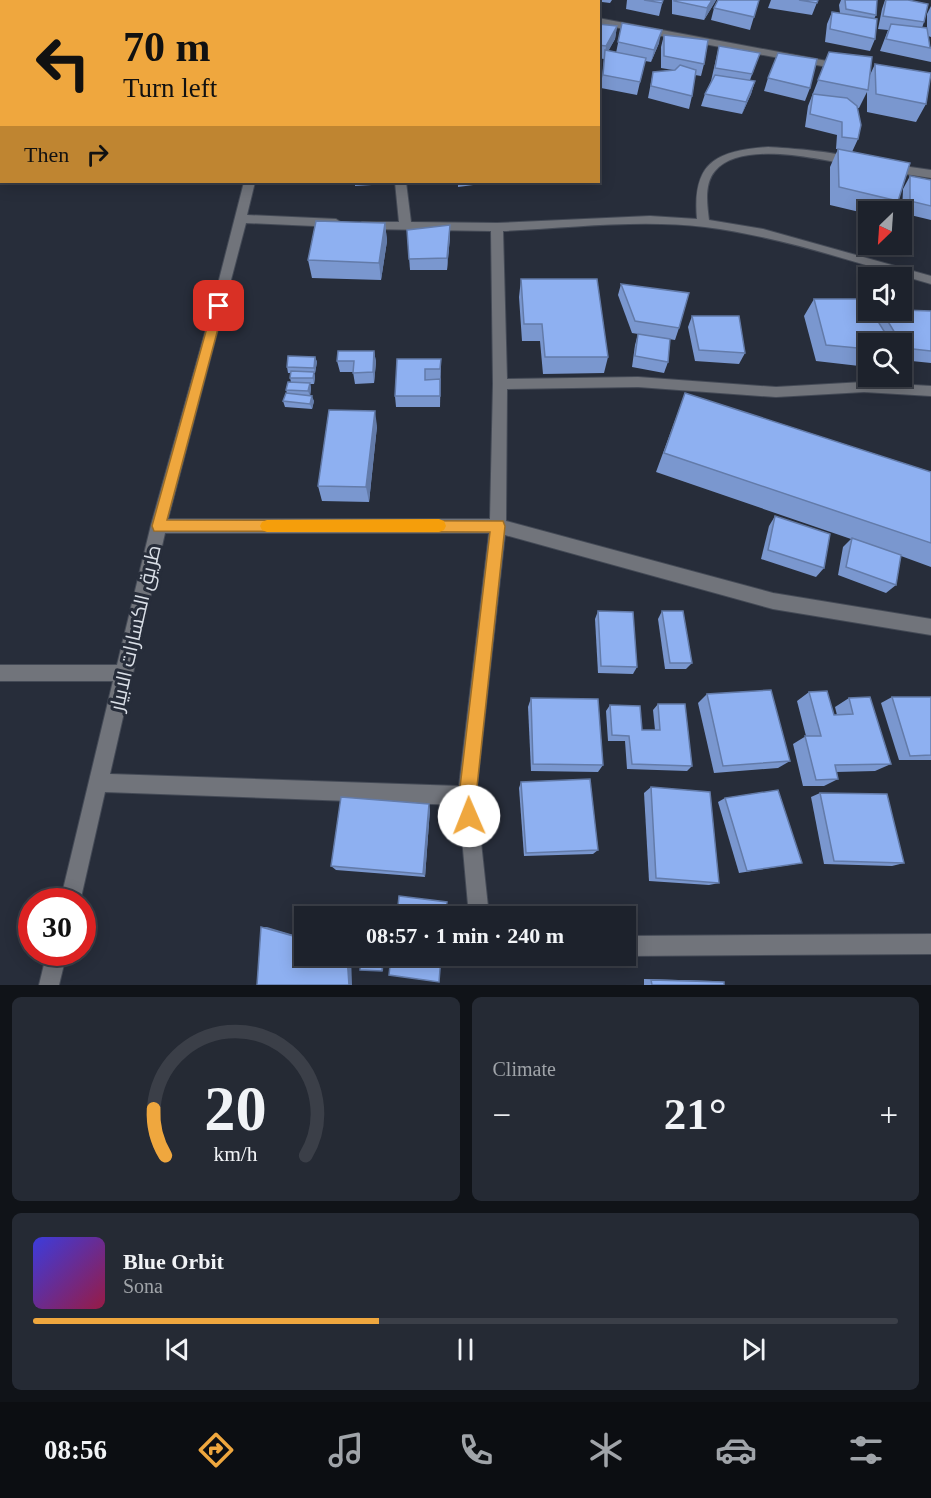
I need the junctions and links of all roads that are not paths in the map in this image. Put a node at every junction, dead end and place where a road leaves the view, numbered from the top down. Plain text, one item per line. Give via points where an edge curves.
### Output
1 (600, 21) edge
2 (849, 68) edge
3 (931, 174) edge
4 (249, 183) edge
5 (400, 183) edge
6 (241, 219) junction
7 (703, 223) junction
8 (406, 226) junction
9 (497, 227) junction
10 (928, 282) edge
11 (500, 384) junction
12 (931, 391) edge
13 (159, 526) junction
14 (498, 526) junction
15 (931, 627) edge
16 (0, 673) edge
17 (123, 673) junction
18 (100, 783) junction
19 (468, 796) junction
20 (74, 888) edge
21 (477, 906) edge
22 (931, 944) edge
23 (636, 946) edge
24 (54, 966) edge
25 (49, 985) edge

1 - 2 street
3 - 7 street via 777,150 727,157 708,171 702,186
4 - 6 street, طريق الكسارات الابيار
5 - 8 street
6 - 8 street
6 - 13 street, طريق الكسارات الابيار
7 - 9 street via 640,220
7 - 10 street via 763,233
8 - 9 street
9 - 11 street
11 - 12 street via 638,382 776,393 864,387
11 - 14 street
13 - 14 street
13 - 17 street, طريق الكسارات الابيار
14 - 15 street via 773,601
14 - 19 street
16 - 17 street
17 - 18 street, طريق الكسارات الابيار
18 - 19 street
18 - 20 street, طريق الكسارات الابيار
19 - 21 street
22 - 23 street
24 - 25 street

